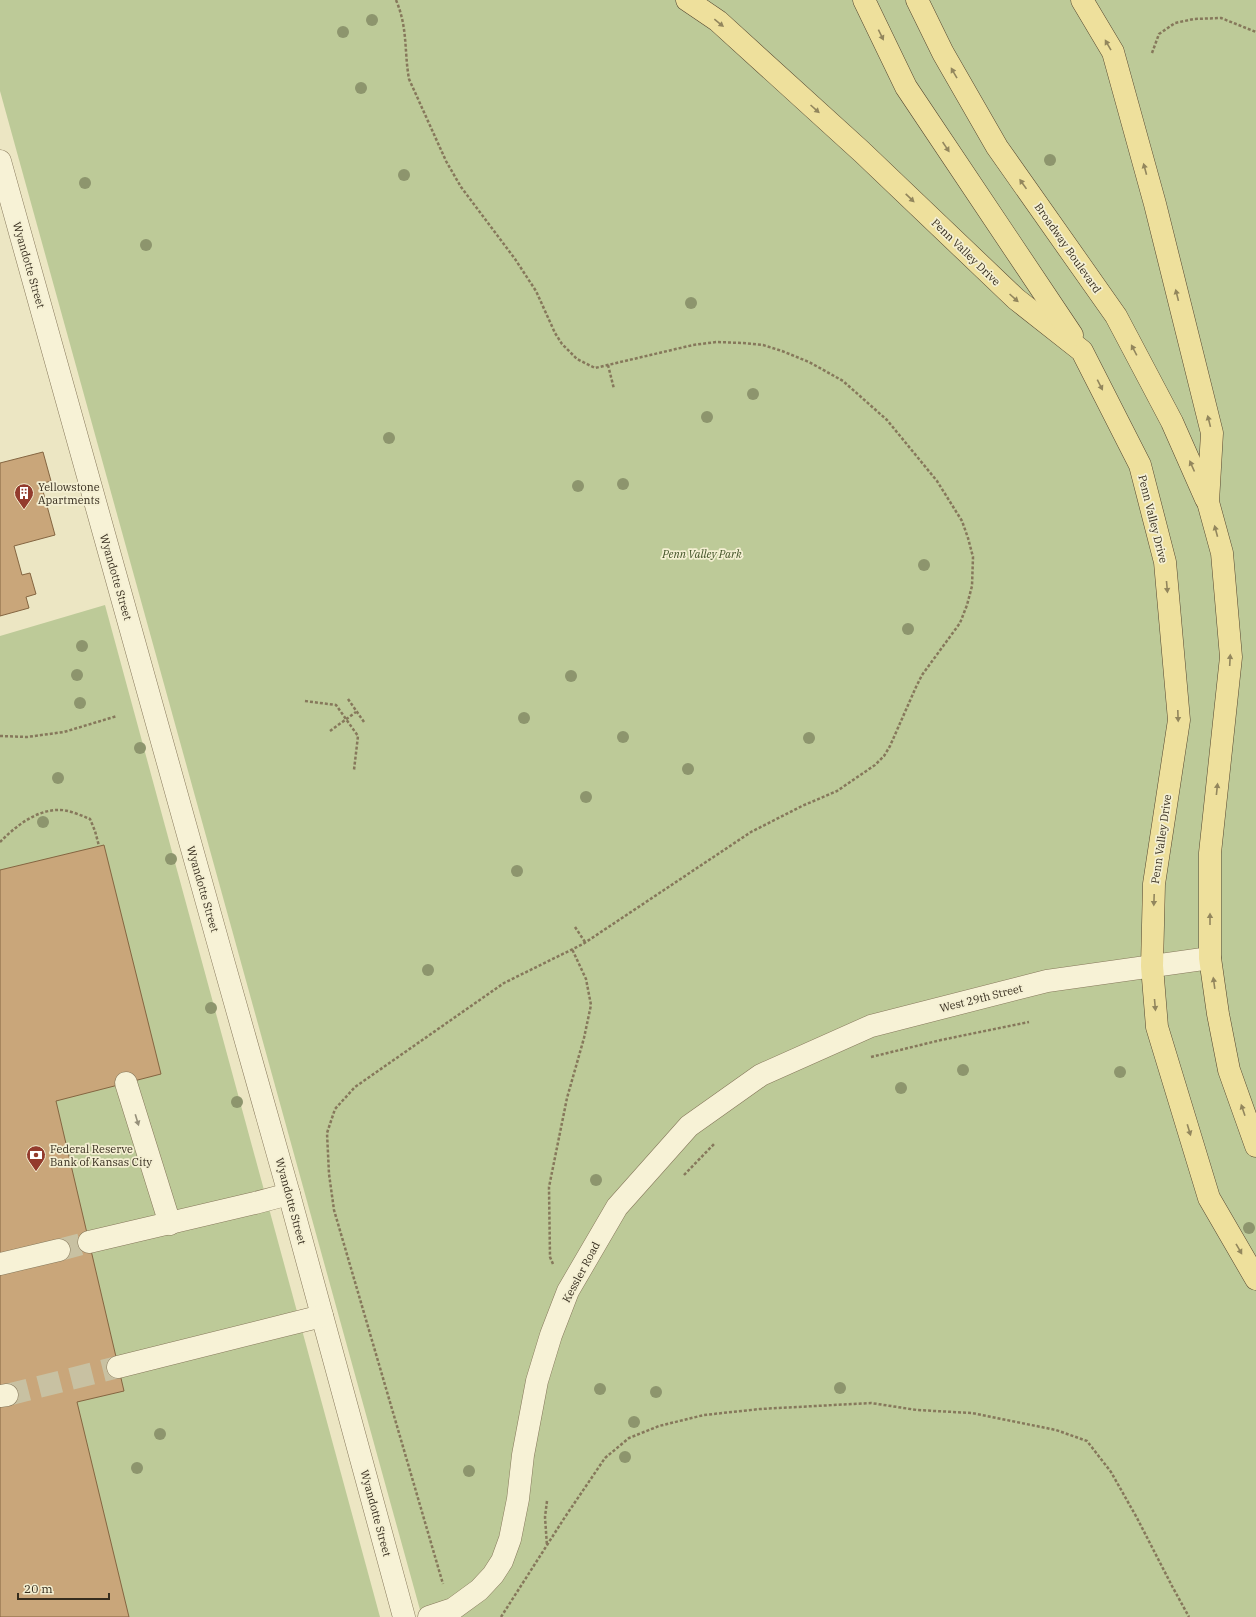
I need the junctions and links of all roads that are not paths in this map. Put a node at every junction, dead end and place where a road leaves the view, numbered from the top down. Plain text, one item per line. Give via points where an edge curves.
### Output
1 (687, 0) edge
2 (864, 0) edge
3 (917, 0) edge
4 (1082, 0) edge
5 (1086, 0) edge
6 (0, 161) edge
7 (1082, 351) junction
8 (1208, 502) junction
9 (1210, 958) junction
10 (1152, 966) junction
11 (761, 1075) joint
12 (126, 1083) dead end
13 (1256, 1146) edge
14 (289, 1194) junction
15 (170, 1224) junction
16 (89, 1242) tunnel mouth
17 (59, 1250) tunnel mouth
18 (0, 1264) edge
19 (1256, 1279) edge
20 (322, 1316) junction
21 (118, 1367) tunnel mouth
22 (404, 1617) edge
23 (429, 1617) edge

1 -> 7 main road, Penn Valley Drive via 718,21 862,152 1016,299
2 -> 7 main road via 906,87
8 -> 3 main road, Broadway Boulevard via 1172,422 1116,316 997,147 943,53
4 - 5 street
8 -> 4 main road via 1212,433 1154,204 1112,52
6 - 14 street, Wyandotte Street
7 -> 10 main road, Penn Valley Drive via 1140,465 1165,562 1179,720 1154,884
9 -> 8 main road via 1210,853 1231,657 1222,553
9 - 10 street, West 29th Street
13 -> 9 main road via 1229,1070
10 - 11 street, West 29th Street via 1047,981 871,1026
10 -> 19 main road, Penn Valley Drive via 1157,1027 1210,1198
11 - 23 street, Kessler Road via 689,1126 617,1207 568,1291 551,1335 537,1381 523,1455 518,1499 510,1539 502,1561 479,1590 453,1609
12 -> 15 street
14 - 15 street
14 - 20 street, Wyandotte Street
15 - 16 street
17 - 18 street
20 - 21 street
20 - 22 street, Wyandotte Street

